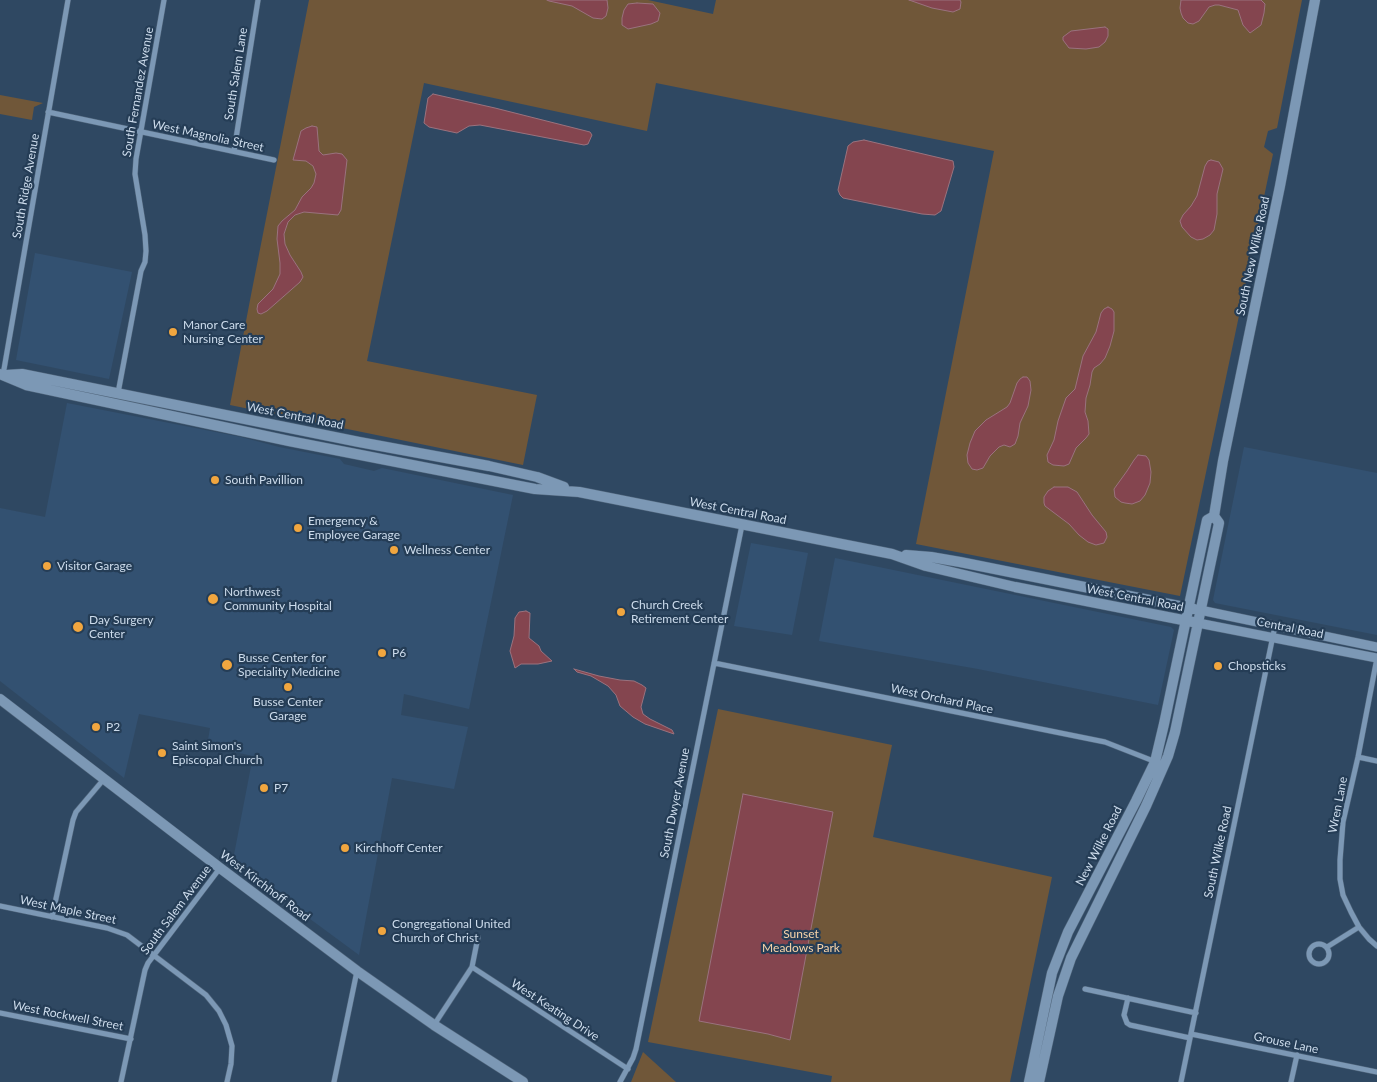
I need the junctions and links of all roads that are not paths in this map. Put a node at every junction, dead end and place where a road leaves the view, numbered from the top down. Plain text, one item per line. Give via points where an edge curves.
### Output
1 (68, 0) edge
2 (164, 0) edge
3 (258, 0) edge
4 (1315, 0) edge
5 (48, 112) junction
6 (140, 132) junction
7 (234, 151) junction
8 (274, 160) dead end
9 (2, 374) edge
10 (118, 393) junction
11 (580, 492) junction
12 (1214, 516) junction
13 (742, 525) junction
14 (892, 554) junction
15 (1189, 608) junction
16 (1200, 610) junction
17 (1186, 621) junction
18 (1198, 623) junction
19 (1275, 626) junction
20 (1272, 638) junction
21 (1377, 648) edge
22 (1377, 658) edge
23 (714, 663) junction
24 (0, 698) edge
25 (1358, 757) junction
26 (1377, 761) edge
27 (1159, 764) junction
28 (104, 779) junction
29 (220, 868) junction
30 (0, 906) edge
31 (52, 917) junction
32 (1359, 927) junction
33 (478, 937) dead end
34 (1377, 946) edge
35 (1327, 947) junction
36 (154, 955) junction
37 (472, 967) junction
38 (357, 971) junction
39 (1085, 989) dead end
40 (1128, 998) junction
41 (0, 1013) edge
42 (1196, 1013) junction
43 (434, 1025) junction
44 (1191, 1036) junction
45 (131, 1039) junction
46 (1297, 1055) junction
47 (628, 1069) junction
48 (1377, 1072) edge
49 (122, 1082) edge
50 (227, 1082) edge
51 (334, 1082) edge
52 (523, 1082) edge
53 (620, 1082) edge
54 (1029, 1082) edge
55 (1039, 1082) edge
56 (1181, 1082) edge
57 (1291, 1082) edge

1 - 5 street, South Ridge Avenue
2 - 6 street, South Fernandez Avenue
3 - 7 street, South Salem Lane
4 - 12 main road, South New Wilke Road
5 - 6 street, West Magnolia Street
5 - 9 street, South Ridge Avenue
6 - 7 street, West Magnolia Street
6 - 10 street, South Fernandez Avenue via 135,174 146,251
7 - 8 street, West Magnolia Street
9 - 10 main road, West Central Road via 22,374
9 - 11 main road, West Central Road via 26,385 289,441 535,488
10 - 11 main road, West Central Road via 490,466
11 - 13 main road, West Central Road
12 - 15 main road, South New Wilke Road via 1207,520
12 - 16 main road, South New Wilke Road via 1219,523
13 - 14 main road, West Central Road
13 - 23 street, South Dwyer Avenue
14 - 15 main road, West Central Road via 931,557
14 - 17 main road, West Central Road via 926,566
15 - 16 main road, West Central Road
15 - 17 main road, South New Wilke Road
16 - 18 main road, South New Wilke Road
16 - 19 street, Central Road
17 - 18 main road, West Central Road
17 - 27 main road, New Wilke Road
18 - 20 street, Central Road
18 - 27 main road, New Wilke Road via 1175,732
19 - 20 street, South Wilke Road
19 - 21 street, Central Road
20 - 22 street, Central Road
20 - 42 street, South Wilke Road
22 - 25 street, Wren Lane
23 - 27 street, West Orchard Place via 1105,742
23 - 47 street, South Dwyer Avenue via 636,1049
24 - 28 main road, West Kirchhoff Road
25 - 26 street
25 - 32 street, Wren Lane via 1343,822 1340,879 1343,895
27 - 54 main road, New Wilke Road via 1136,801 1068,932 1052,973
27 - 55 main road, New Wilke Road via 1146,806 1071,958 1058,996
28 - 29 main road, West Kirchhoff Road
28 - 31 street via 76,812
29 - 36 street, South Salem Avenue
29 - 38 main road, West Kirchhoff Road
30 - 31 street, West Maple Street
31 - 36 street, West Maple Street via 121,932
32 - 34 street, Wren Lane
32 - 35 street
33 - 37 street
35 - 35 street via 1318,943 1312,946 1309,952 1312,961 1324,963 1330,952
36 - 45 street, South Salem Avenue via 145,970
36 - 50 street, West Maple Street via 206,995 220,1011 232,1046
37 - 43 street
37 - 47 street, West Keating Drive
38 - 43 main road, West Kirchhoff Road
38 - 51 street
39 - 40 street
40 - 42 street
40 - 44 street, Grouse Lane via 1124,1015 1130,1025
41 - 45 street, West Rockwell Street
42 - 44 street, South Wilke Road
43 - 52 main road, West Kirchhoff Road
44 - 46 street, Grouse Lane
44 - 56 street, South Wilke Road
45 - 49 street, South Salem Avenue
46 - 48 street, Grouse Lane
46 - 57 street
47 - 53 street, South Dwyer Avenue

